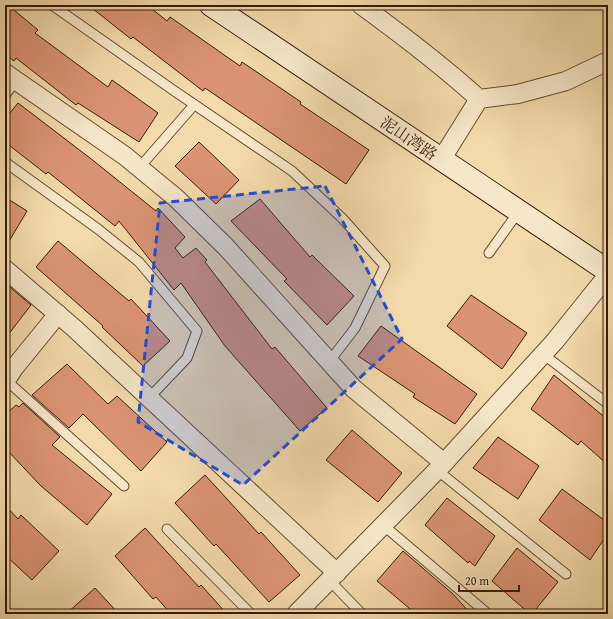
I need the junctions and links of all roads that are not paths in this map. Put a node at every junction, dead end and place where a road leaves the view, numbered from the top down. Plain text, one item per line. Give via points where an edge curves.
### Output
1 (52, 5) edge
2 (210, 5) edge
3 (361, 5) edge
4 (608, 61) edge
5 (9, 83) edge
6 (479, 99) junction
7 (194, 105) junction
8 (441, 160) junction
9 (5, 162) edge
10 (139, 168) junction
11 (519, 211) junction
12 (489, 253) dead end
13 (5, 269) edge
14 (608, 271) edge
15 (608, 275) edge
16 (58, 314) junction
17 (543, 354) junction
18 (329, 362) junction
19 (6, 381) edge
20 (149, 398) junction
21 (608, 404) edge
22 (441, 466) junction
23 (124, 486) dead end
24 (383, 525) junction
25 (167, 529) dead end
26 (566, 574) dead end
27 (333, 576) junction
28 (251, 614) edge
29 (296, 614) edge
30 (362, 614) edge
31 (488, 614) edge

1 - 7 lane
2 - 8 street, 泥山湾路
3 - 6 street via 447,70
4 - 6 street via 566,81 518,94
5 - 10 street via 125,156
6 - 8 street
7 - 10 lane
7 - 18 lane via 292,171 343,219 385,266 355,328
8 - 11 street, 泥山湾路
9 - 20 lane via 139,262 197,331 187,358
10 - 18 street via 176,198 226,247
11 - 12 lane
11 - 14 street, 泥山湾路
13 - 16 street
15 - 17 street
16 - 19 street
16 - 20 street
17 - 21 lane
17 - 22 street
18 - 22 street via 354,389
19 - 23 lane
20 - 27 street
22 - 24 street
22 - 26 lane
24 - 27 street
24 - 31 lane
25 - 28 lane
27 - 29 street
27 - 30 lane

